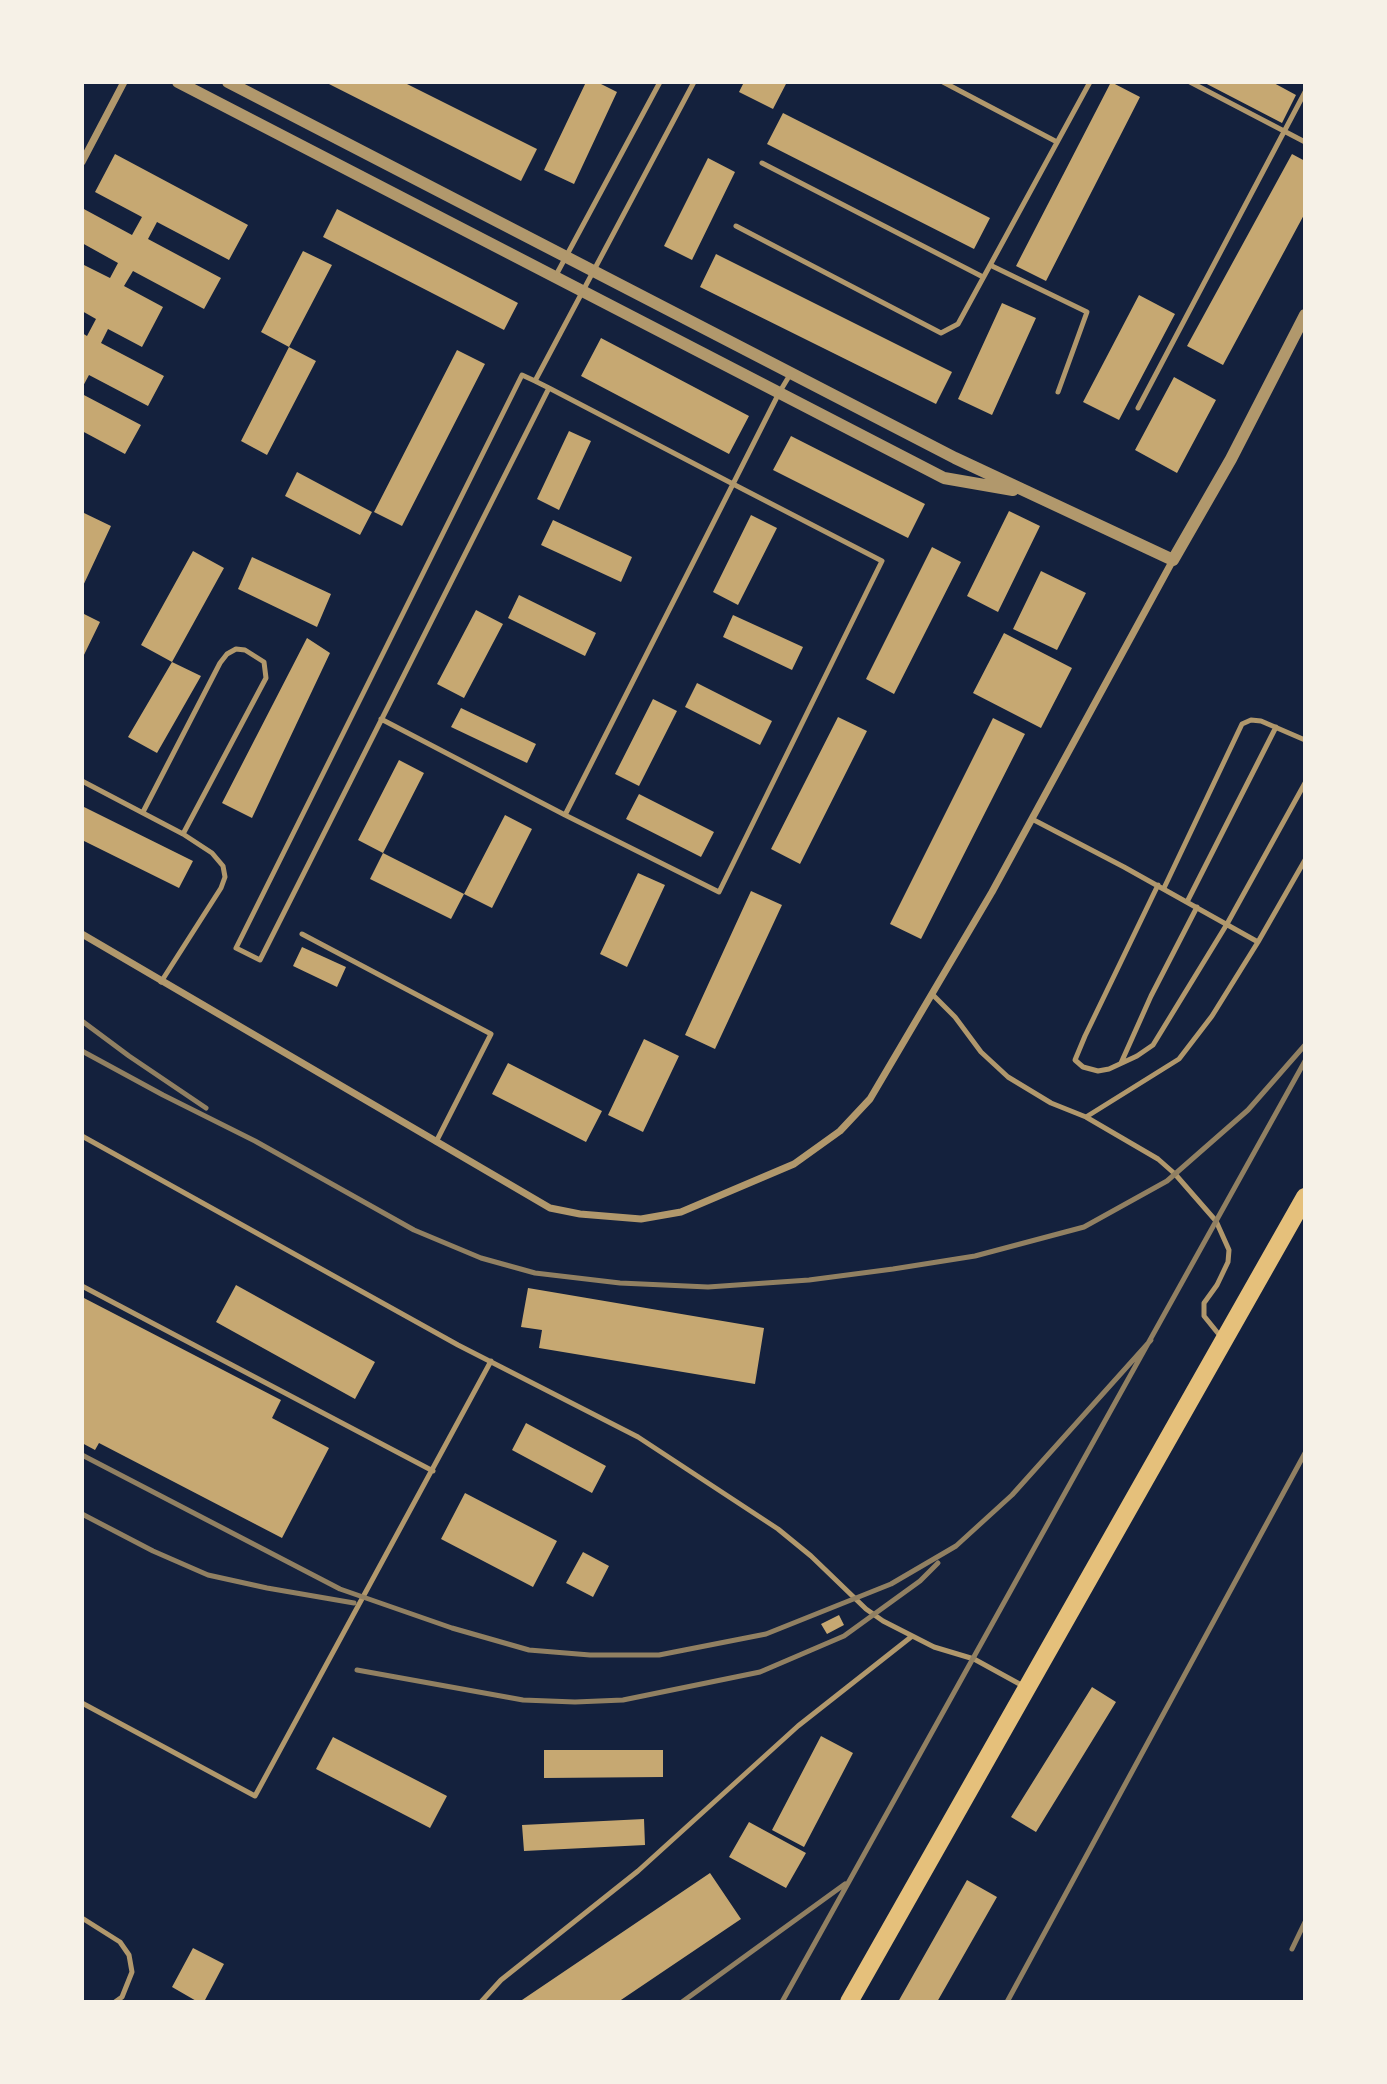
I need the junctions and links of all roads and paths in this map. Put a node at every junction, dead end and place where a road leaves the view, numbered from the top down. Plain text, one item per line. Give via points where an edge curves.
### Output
1 (124, 82) edge
2 (178, 82) edge
3 (228, 82) edge
4 (660, 82) edge
5 (694, 82) edge
6 (943, 82) edge
7 (1090, 82) edge
8 (1190, 82) edge
9 (1305, 92) edge
10 (1285, 132) junction
11 (1057, 142) junction
12 (1305, 142) edge
13 (82, 162) edge
14 (762, 163) dead end
15 (736, 226) dead end
16 (567, 257) junction
17 (990, 265) junction
18 (593, 271) junction
19 (555, 277) junction
20 (983, 277) junction
21 (582, 291) junction
22 (1305, 315) edge
23 (791, 373) junction
24 (536, 381) junction
25 (549, 388) junction
26 (1058, 392) dead end
27 (779, 393) junction
28 (1138, 408) dead end
29 (733, 484) junction
30 (1031, 493) junction
31 (1173, 561) junction
32 (381, 719) junction
33 (1276, 727) junction
34 (1305, 740) edge
35 (82, 781) edge
36 (1305, 783) edge
37 (143, 812) junction
38 (565, 815) junction
39 (1032, 819) junction
40 (183, 834) junction
41 (1305, 860) edge
42 (1161, 887) junction
43 (1186, 902) junction
44 (1197, 907) junction
45 (1227, 924) junction
46 (82, 934) edge
47 (302, 934) dead end
48 (1258, 942) junction
49 (161, 982) junction
50 (932, 994) junction
51 (1121, 1063) junction
52 (1086, 1117) junction
53 (82, 1136) edge
54 (436, 1142) junction
55 (1305, 1197) edge
56 (82, 1286) edge
57 (1224, 1340) junction
58 (491, 1362) junction
59 (433, 1471) junction
60 (911, 1637) junction
61 (1028, 1688) junction
62 (82, 1703) edge
63 (82, 1918) edge
64 (122, 1997) junction
65 (115, 2002) edge
66 (131, 2002) edge
67 (481, 2002) edge
68 (849, 2002) edge

1 - 13 street
2 - 19 street
3 - 16 street
4 - 16 lane
5 - 18 lane
6 - 11 lane
7 - 11 lane
8 - 10 lane
9 - 10 lane
10 - 12 lane
10 - 28 lane
11 - 17 lane
14 - 20 lane
15 - 20 lane via 941,332 958,324
16 - 18 street
16 - 19 lane
17 - 20 lane
17 - 26 lane via 1087,312
18 - 21 lane
18 - 23 street
19 - 21 street
21 - 24 lane
21 - 27 street
22 - 31 street
23 - 27 lane
23 - 30 street
24 - 25 lane
24 - 32 lane via 522,375 236,948 260,960
25 - 29 lane
25 - 32 lane
27 - 29 lane
27 - 30 street via 944,478
29 - 38 lane
29 - 38 lane via 882,562 719,892
30 - 31 street
31 - 39 street
32 - 38 lane
33 - 34 lane
33 - 42 lane via 1251,720 1242,724
33 - 43 lane
35 - 37 lane
36 - 45 lane
37 - 40 lane
37 - 40 lane via 220,663 236,649 245,650 264,662 266,678
39 - 42 lane
39 - 50 street
40 - 49 lane via 212,853 225,877
41 - 48 lane
42 - 43 lane
42 - 51 lane via 1075,1060 1098,1071
43 - 44 lane
44 - 45 lane
44 - 51 lane
45 - 48 lane
45 - 51 lane via 1153,1045
46 - 49 street
47 - 54 lane via 491,1034
48 - 52 lane via 1180,1059
49 - 54 street
50 - 52 lane via 1008,1077 1051,1103
50 - 54 street via 870,1099 840,1131 794,1164 681,1212 641,1219 550,1208
52 - 57 lane via 1158,1159 1216,1221 1229,1250 1228,1262 1204,1303 1204,1316
53 - 58 lane
55 - 57 main road
56 - 59 lane
57 - 61 main road
58 - 59 lane
58 - 60 lane via 638,1437 778,1529 866,1609
59 - 62 lane via 255,1796
60 - 61 lane via 974,1659
60 - 67 lane via 798,1726 638,1871 501,1980
61 - 68 main road
63 - 64 lane via 120,1942 129,1955 132,1972
64 - 65 lane
64 - 66 lane

